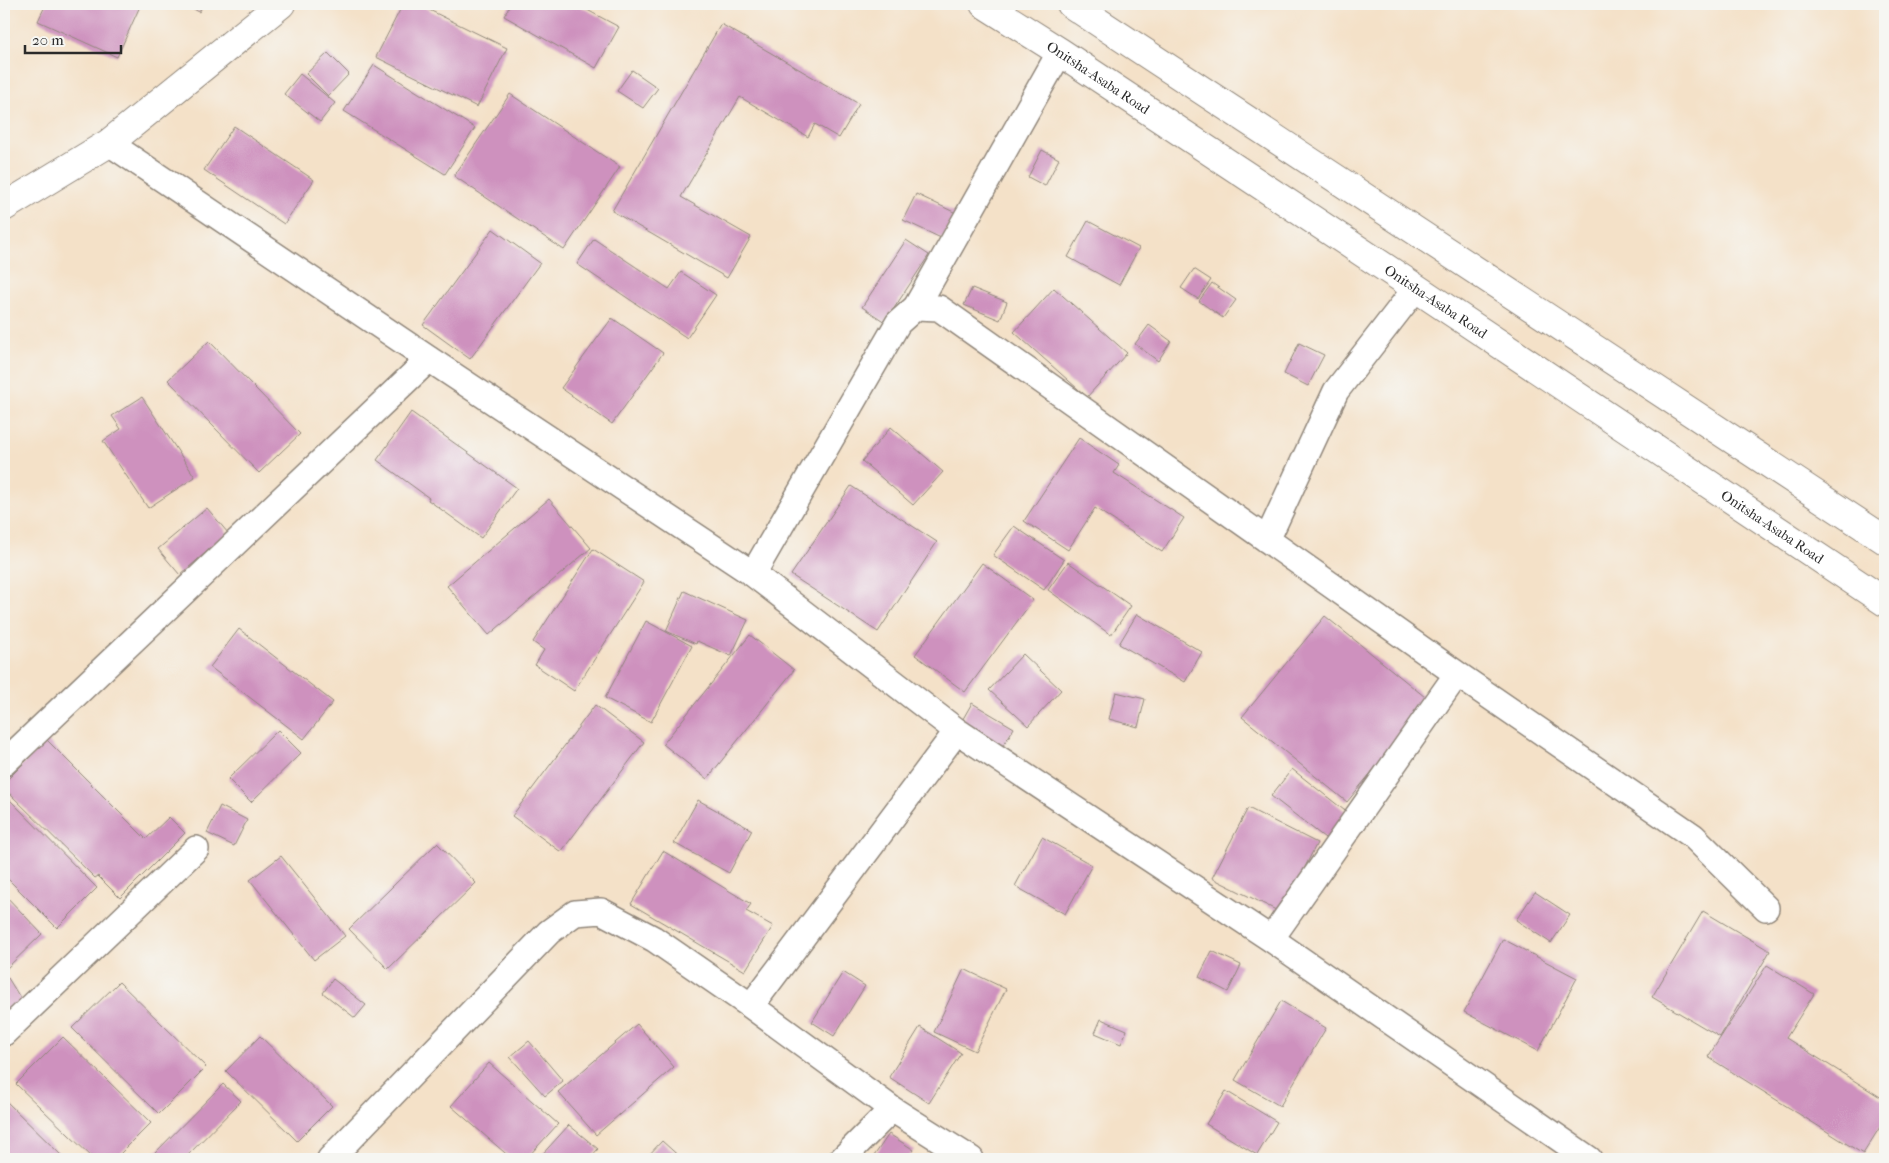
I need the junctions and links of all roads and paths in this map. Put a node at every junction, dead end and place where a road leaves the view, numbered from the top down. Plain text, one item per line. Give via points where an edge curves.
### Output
1 (280, 4) edge
2 (984, 4) edge
3 (1071, 4) edge
4 (1060, 52) junction
5 (110, 142) junction
6 (4, 207) edge
7 (1416, 288) junction
8 (916, 307) junction
9 (429, 359) junction
10 (1267, 540) junction
11 (1885, 540) edge
12 (753, 574) junction
13 (1885, 602) edge
14 (1457, 674) junction
15 (957, 731) junction
16 (4, 763) edge
17 (196, 849) dead end
18 (1766, 908) dead end
19 (1271, 940) junction
20 (751, 1006) junction
21 (4, 1033) edge
22 (892, 1109) junction
23 (330, 1159) edge
24 (842, 1159) edge
25 (971, 1159) edge
26 (1589, 1159) edge

1 - 5 main road
2 - 4 main road, Onitsha-Asaba Road
3 - 11 main road
4 - 7 main road, Onitsha-Asaba Road
4 - 8 street
5 - 6 main road
5 - 9 street
7 - 10 street via 1336,391
7 - 13 main road, Onitsha-Asaba Road
8 - 10 street via 939,308
8 - 12 street via 898,323
9 - 12 street
9 - 16 street
10 - 14 street
12 - 15 street
14 - 18 street via 1693,836
14 - 19 street
15 - 19 street
15 - 20 street
17 - 21 street
19 - 26 street
20 - 22 street
20 - 23 street via 654,939 601,911 575,913 549,932
22 - 24 street
22 - 25 street

